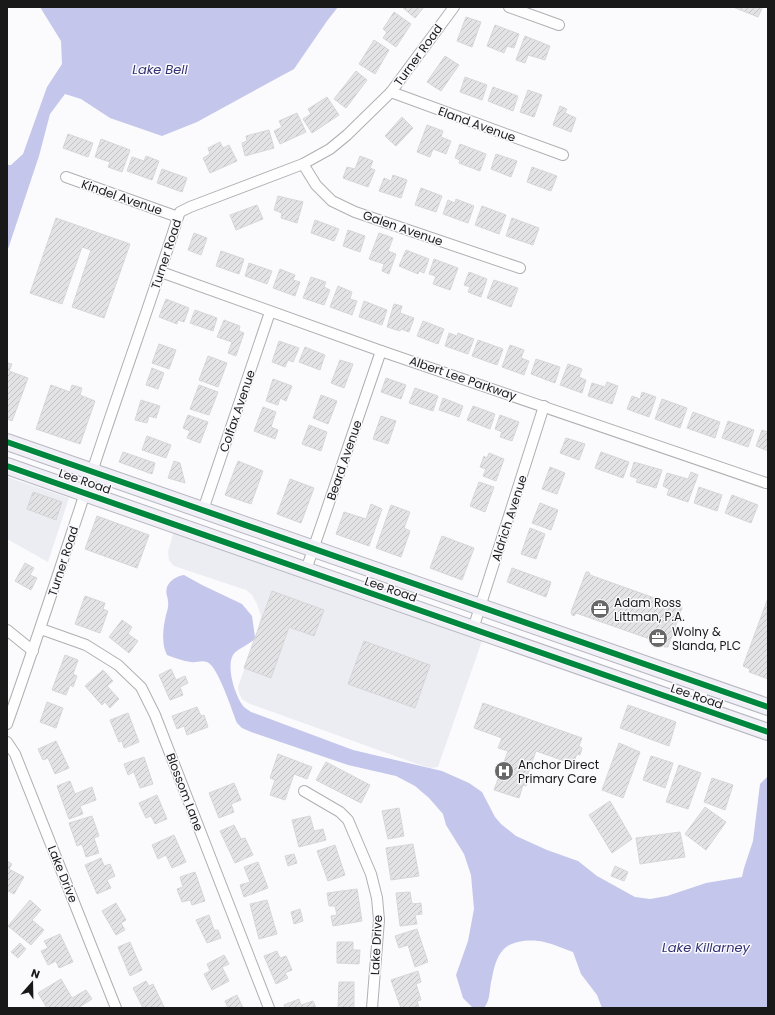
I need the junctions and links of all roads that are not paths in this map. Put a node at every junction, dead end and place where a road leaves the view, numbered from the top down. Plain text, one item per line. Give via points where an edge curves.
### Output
1 (454, 7) edge
2 (508, 7) edge
3 (559, 25) dead end
4 (390, 92) junction
5 (563, 156) dead end
6 (303, 164) junction
7 (66, 177) dead end
8 (178, 217) junction
9 (520, 268) dead end
10 (161, 272) junction
11 (270, 312) junction
12 (382, 350) junction
13 (544, 406) junction
14 (7, 442) edge
15 (7, 466) edge
16 (92, 472) junction
17 (766, 483) dead end
18 (85, 493) junction
19 (203, 510) junction
20 (313, 549) junction
21 (306, 570) junction
22 (480, 608) junction
23 (41, 628) junction
24 (473, 629) junction
25 (7, 630) edge
26 (33, 651) junction
27 (705, 685) junction
28 (698, 708) junction
29 (768, 708) edge
30 (7, 724) edge
31 (768, 732) edge
32 (7, 742) edge
33 (304, 791) dead end
34 (116, 1008) edge
35 (269, 1008) edge
36 (372, 1008) edge

1 - 4 street, Turner Road
2 - 3 street
4 - 5 street, Eland Avenue
4 - 6 street, Turner Road via 347,135 330,149
6 - 8 street, Turner Road via 190,207 180,212
6 - 9 street, Galen Avenue via 316,185 338,204
7 - 8 street, Kindel Avenue
8 - 10 street, Turner Road
10 - 11 street, Albert Lee Parkway
10 - 16 street, Turner Road
11 - 12 street, Albert Lee Parkway
11 - 19 street, Colfax Avenue
12 - 13 street, Albert Lee Parkway
12 - 20 street, Beard Avenue
13 - 17 street, Albert Lee Parkway
13 - 22 street, Aldrich Avenue
14 - 16 main road, Lee Road
15 - 18 main road, Lee Road
16 - 18 street, Turner Road
16 - 19 main road, Lee Road
18 - 21 main road, Lee Road
18 - 23 street, Turner Road
19 - 20 main road, Lee Road
20 - 21 street, Beard Avenue
20 - 22 main road, Lee Road
21 - 24 main road, Lee Road
22 - 24 street, Aldrich Avenue
22 - 27 main road, Lee Road
23 - 26 street
23 - 35 street, Blossom Lane via 86,645 118,665 141,687 155,715
24 - 28 main road, Lee Road
25 - 26 street
26 - 30 street
27 - 28 street
27 - 29 main road, Lee Road
28 - 31 main road, Lee Road
32 - 34 street, Lake Drive via 15,754
33 - 36 street, Lake Drive via 340,812 348,820 371,874 379,920

